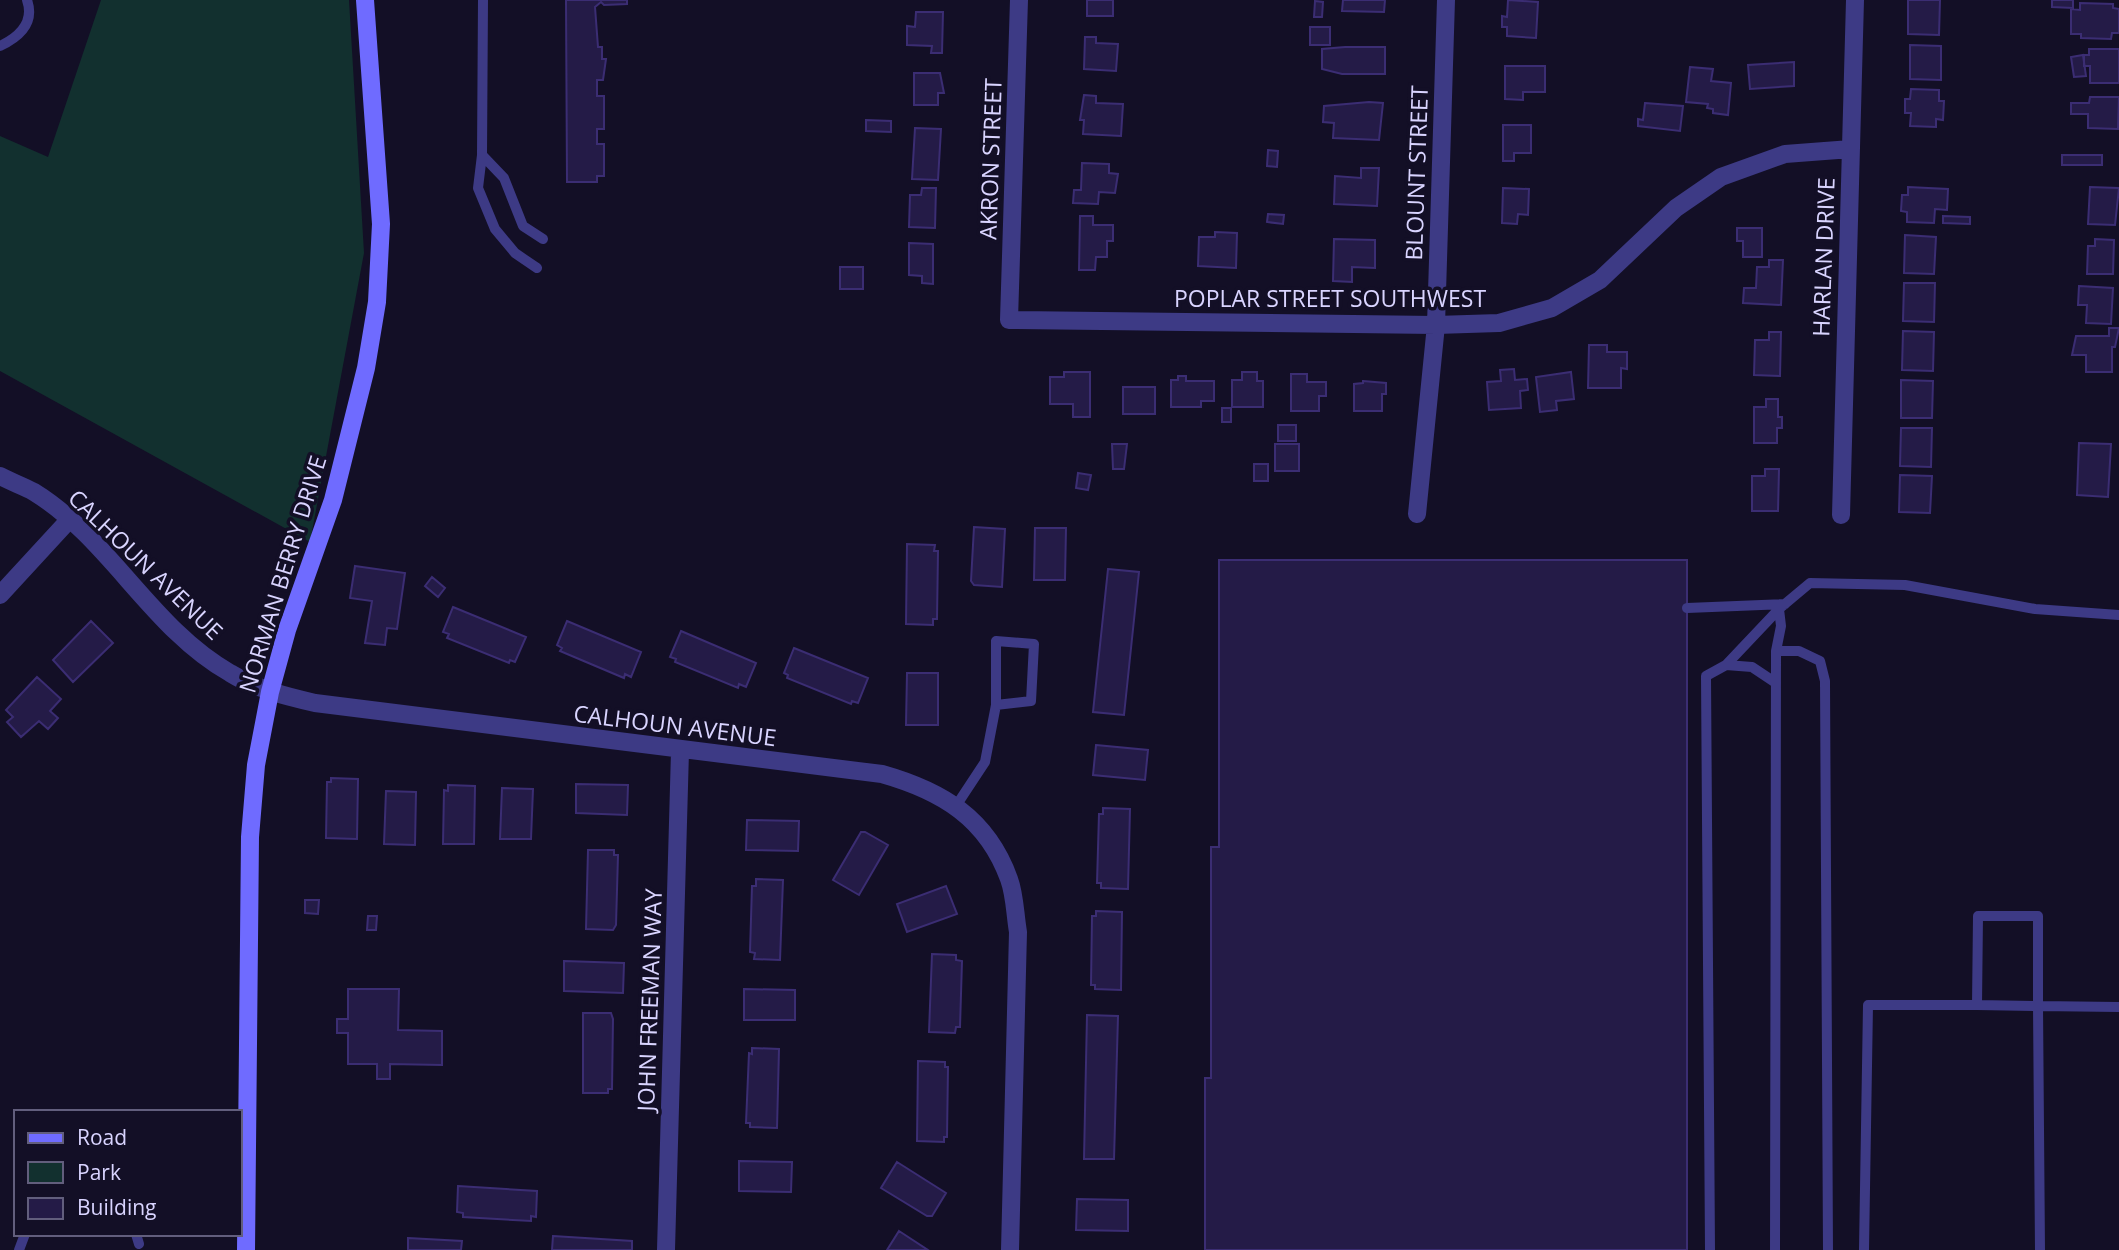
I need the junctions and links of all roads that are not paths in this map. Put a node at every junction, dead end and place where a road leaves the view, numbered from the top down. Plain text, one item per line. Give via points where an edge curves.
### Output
1 (27, 0) edge
2 (365, 0) edge
3 (483, 0) edge
4 (1019, 0) edge
5 (1446, 0) edge
6 (1855, 0) edge
7 (0, 46) edge
8 (1851, 149) junction
9 (482, 155) junction
10 (543, 239) dead end
11 (537, 268) dead end
12 (1009, 320) joint
13 (1436, 325) junction
14 (0, 476) edge
15 (1418, 514) dead end
16 (1841, 515) dead end
17 (69, 520) junction
18 (0, 595) edge
19 (1782, 607) junction
20 (1687, 608) dead end
21 (2119, 615) edge
22 (1776, 651) junction
23 (1726, 665) junction
24 (1776, 683) junction
25 (270, 692) junction
26 (996, 705) junction
27 (680, 751) junction
28 (956, 806) junction
29 (1977, 1005) junction
30 (2038, 1006) junction
31 (2119, 1007) edge
32 (246, 1250) edge
33 (666, 1250) edge
34 (1010, 1250) edge
35 (1710, 1250) edge
36 (1775, 1250) edge
37 (1828, 1250) edge
38 (1864, 1250) edge
39 (2040, 1250) edge

1 - 7 lane via 23,32
2 - 25 main road, NORMAN BERRY DRIVE via 382,224 377,302 366,368 333,500
3 - 9 lane
4 - 12 street, AKRON STREET
5 - 13 street, BLOUNT STREET
6 - 8 street, HARLAN DRIVE
8 - 13 street, POPLAR STREET SOUTHWEST via 1785,154 1721,177 1676,208 1600,280 1552,308 1499,323
8 - 16 street, HARLAN DRIVE
9 - 10 lane via 504,178 523,226
9 - 11 lane via 478,188 487,213 515,253
12 - 13 street, POPLAR STREET SOUTHWEST
13 - 15 street, BLOUNT STREET
14 - 17 street, CALHOUN AVENUE via 34,493
17 - 18 street
17 - 25 street, CALHOUN AVENUE via 193,648 230,674
19 - 20 lane
19 - 21 lane via 1810,583 1854,583 1916,586 2035,610
19 - 22 lane
19 - 23 lane
22 - 24 lane
22 - 37 lane via 1799,651 1820,661 1825,681
23 - 24 lane via 1752,667
23 - 35 lane via 1706,676
24 - 36 lane
25 - 27 street, CALHOUN AVENUE via 315,703
25 - 32 main road, NORMAN BERRY DRIVE via 256,765 250,837
26 - 26 lane via 1031,701 1034,644 996,641
26 - 28 lane via 985,762
27 - 28 street, CALHOUN AVENUE via 882,774 922,786
27 - 33 street, JOHN FREEMAN WAY
28 - 34 street, CALHOUN AVENUE via 996,851 1010,881 1018,932
29 - 30 lane
29 - 30 lane via 1978,916 2038,916
29 - 38 lane via 1868,1005
30 - 31 lane
30 - 39 lane

